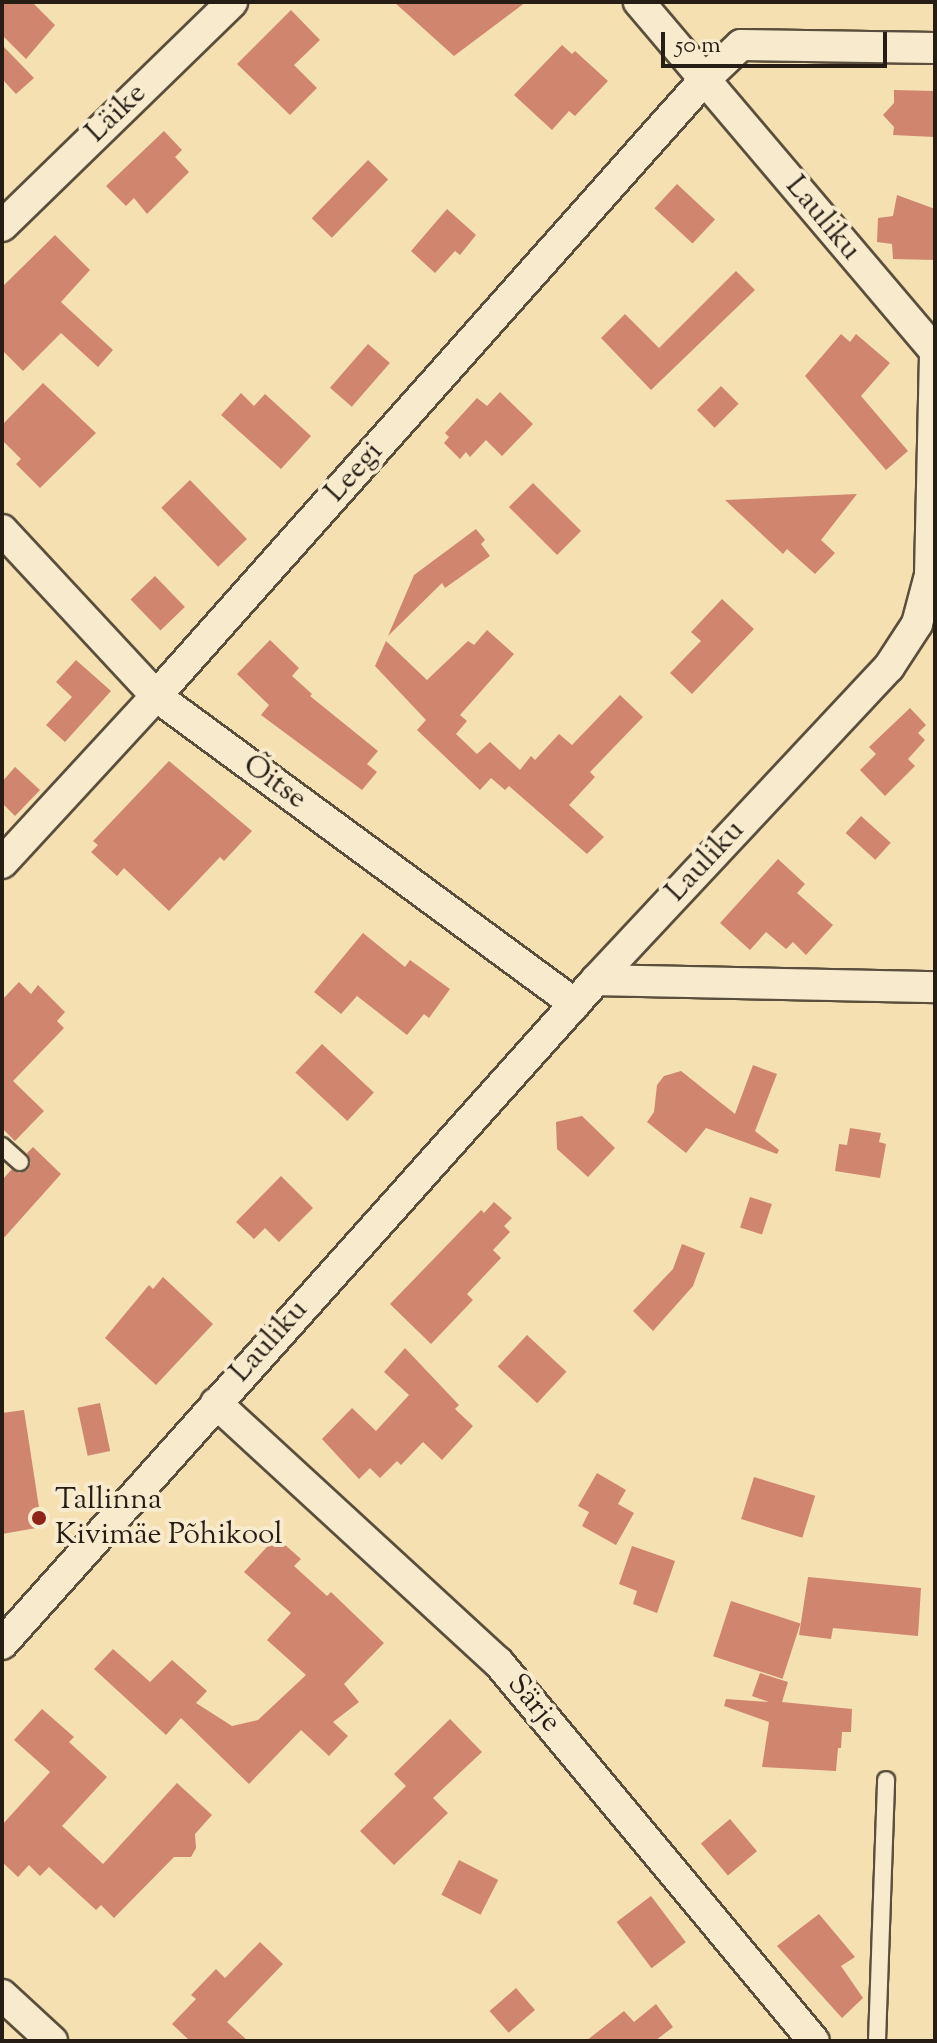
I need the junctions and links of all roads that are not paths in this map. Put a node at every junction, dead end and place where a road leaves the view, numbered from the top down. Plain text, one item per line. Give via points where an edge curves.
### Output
1 (232, 2) edge
2 (639, 2) edge
3 (935, 48) edge
4 (704, 80) junction
5 (2, 226) edge
6 (2, 530) edge
7 (156, 696) junction
8 (2, 863) edge
9 (596, 980) junction
10 (935, 987) edge
11 (575, 1004) junction
12 (2, 1146) edge
13 (20, 1162) dead end
14 (216, 1403) junction
15 (2, 1644) edge
16 (886, 1780) dead end
17 (2, 1995) edge
18 (52, 2041) edge
19 (814, 2041) edge
20 (877, 2041) edge

1 - 5 street, Läike
2 - 4 street, Lauliku
3 - 4 street, Leegi via 741,45
4 - 7 street, Leegi
4 - 9 street, Lauliku via 935,351 930,575 917,624 889,667
6 - 7 street, Õitse
7 - 8 street, Leegi
7 - 11 street, Õitse
9 - 10 street
9 - 11 street, Lauliku
11 - 14 street, Lauliku
12 - 13 lane
14 - 15 street, Lauliku
14 - 19 street, Särje via 498,1662
16 - 20 lane
17 - 18 street

